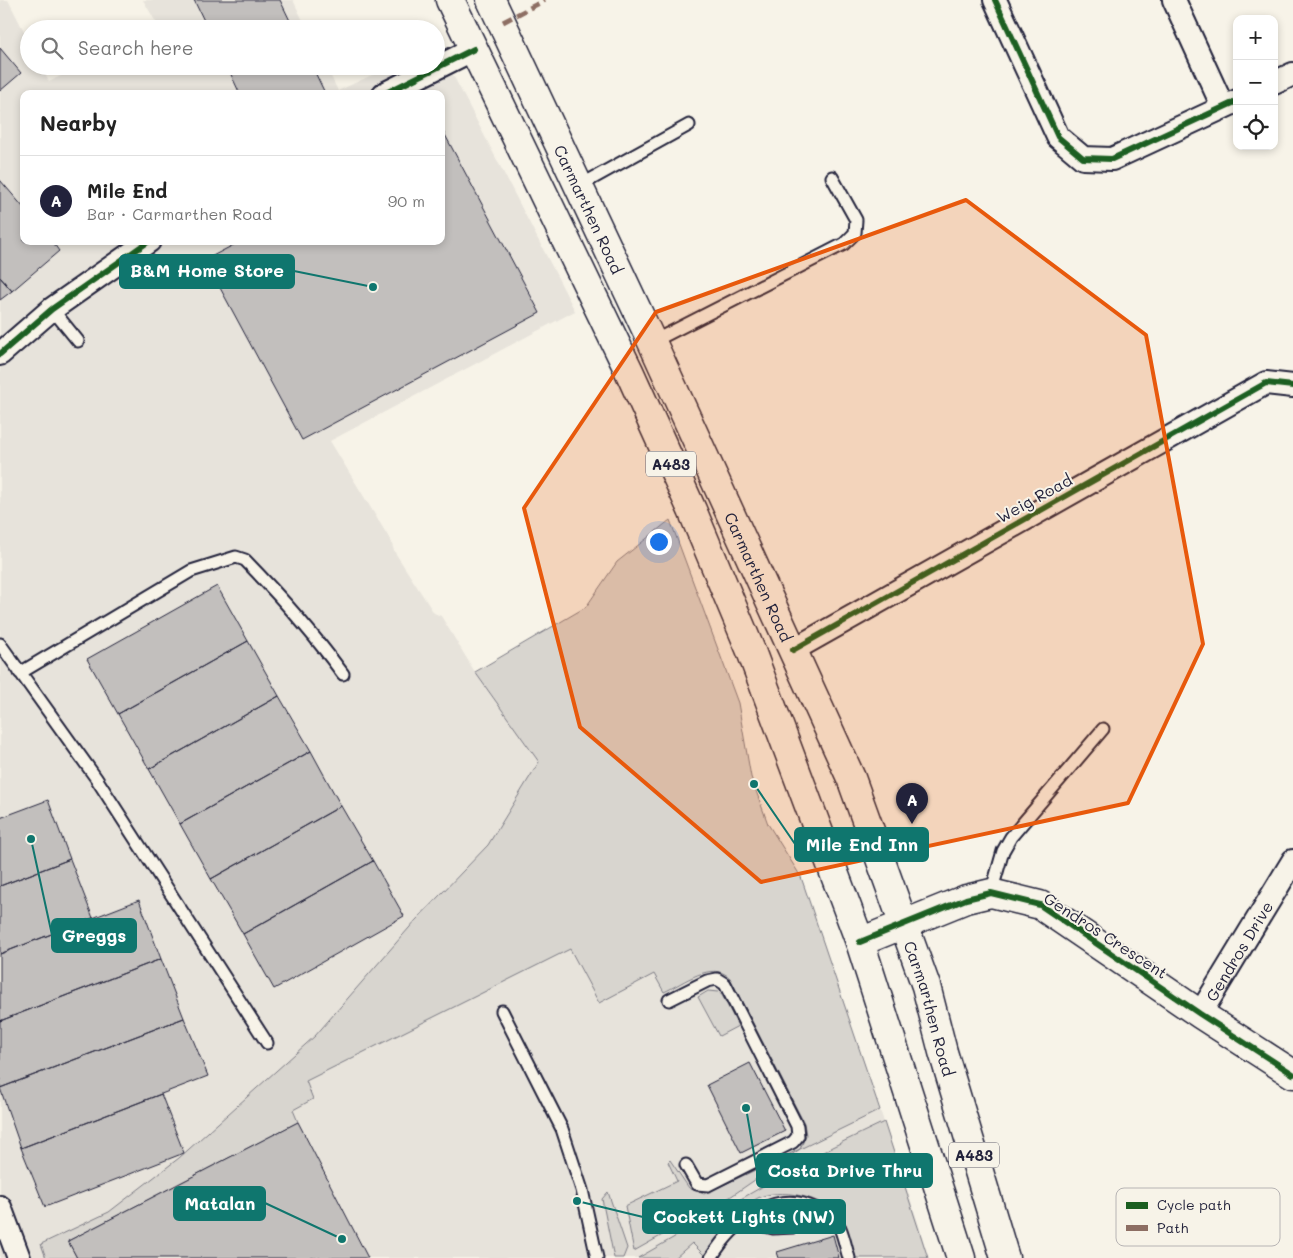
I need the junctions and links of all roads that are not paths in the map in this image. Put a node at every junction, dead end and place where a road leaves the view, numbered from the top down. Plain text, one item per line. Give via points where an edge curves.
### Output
1 (450, 0) edge
2 (491, 0) edge
3 (995, 0) edge
4 (1174, 0) edge
5 (474, 49) junction
6 (445, 64) edge
7 (1293, 74) edge
8 (422, 75) edge
9 (1278, 81) edge
10 (392, 90) edge
11 (1230, 104) edge
12 (689, 125) dead end
13 (832, 177) dead end
14 (579, 186) junction
15 (143, 245) edge
16 (52, 309) junction
17 (78, 341) dead end
18 (652, 342) junction
19 (0, 354) edge
20 (1293, 386) edge
21 (0, 644) edge
22 (793, 650) junction
23 (20, 673) junction
24 (343, 674) dead end
25 (1103, 729) dead end
26 (1293, 861) edge
27 (991, 893) junction
28 (904, 924) junction
29 (860, 942) junction
30 (673, 998) dead end
31 (502, 1011) dead end
32 (1200, 1014) junction
33 (267, 1043) dead end
34 (1293, 1074) edge
35 (686, 1165) dead end
36 (0, 1207) edge
37 (831, 1219) junction
38 (744, 1221) junction
39 (19, 1258) edge
40 (598, 1258) edge
41 (711, 1258) edge
42 (849, 1258) edge
43 (961, 1258) edge
44 (1005, 1258) edge

1 - 5 main road, Carmarthen Road / A483
2 - 14 main road, Carmarthen Road / A483
3 - 11 street via 1058,137 1083,158 1112,159
4 - 11 street
5 - 6 street
5 - 29 main road, Carmarthen Road / A483 via 692,510 751,651
7 - 9 street
8 - 10 street
12 - 14 lane
13 - 18 lane via 856,220 855,233 844,244
14 - 18 main road, Carmarthen Road / A483
15 - 16 street
16 - 17 lane
16 - 19 street
18 - 22 main road, Carmarthen Road / A483
20 - 22 street, Weig Road via 1266,383
21 - 23 lane
22 - 28 main road, Carmarthen Road / A483 via 851,778
23 - 24 lane via 191,570 236,557 245,560 287,603
23 - 33 lane via 96,778
25 - 27 lane via 1011,837
26 - 32 street, Gendros Drive
27 - 28 main road, Gendros Crescent via 966,899
27 - 32 main road, Gendros Crescent via 1040,905
28 - 29 main road, Gendros Crescent
28 - 44 main road, Carmarthen Road / A483 via 926,986
29 - 43 main road, Carmarthen Road / A483
30 - 35 lane via 707,981 717,979 725,984 797,1126 798,1136 793,1142 708,1185 698,1184
31 - 40 lane via 562,1129 582,1190
32 - 34 main road, Gendros Crescent
36 - 39 street
37 - 38 lane via 773,1228
37 - 38 lane via 809,1205 788,1202 768,1205
37 - 42 lane via 840,1228
38 - 41 lane via 719,1245

